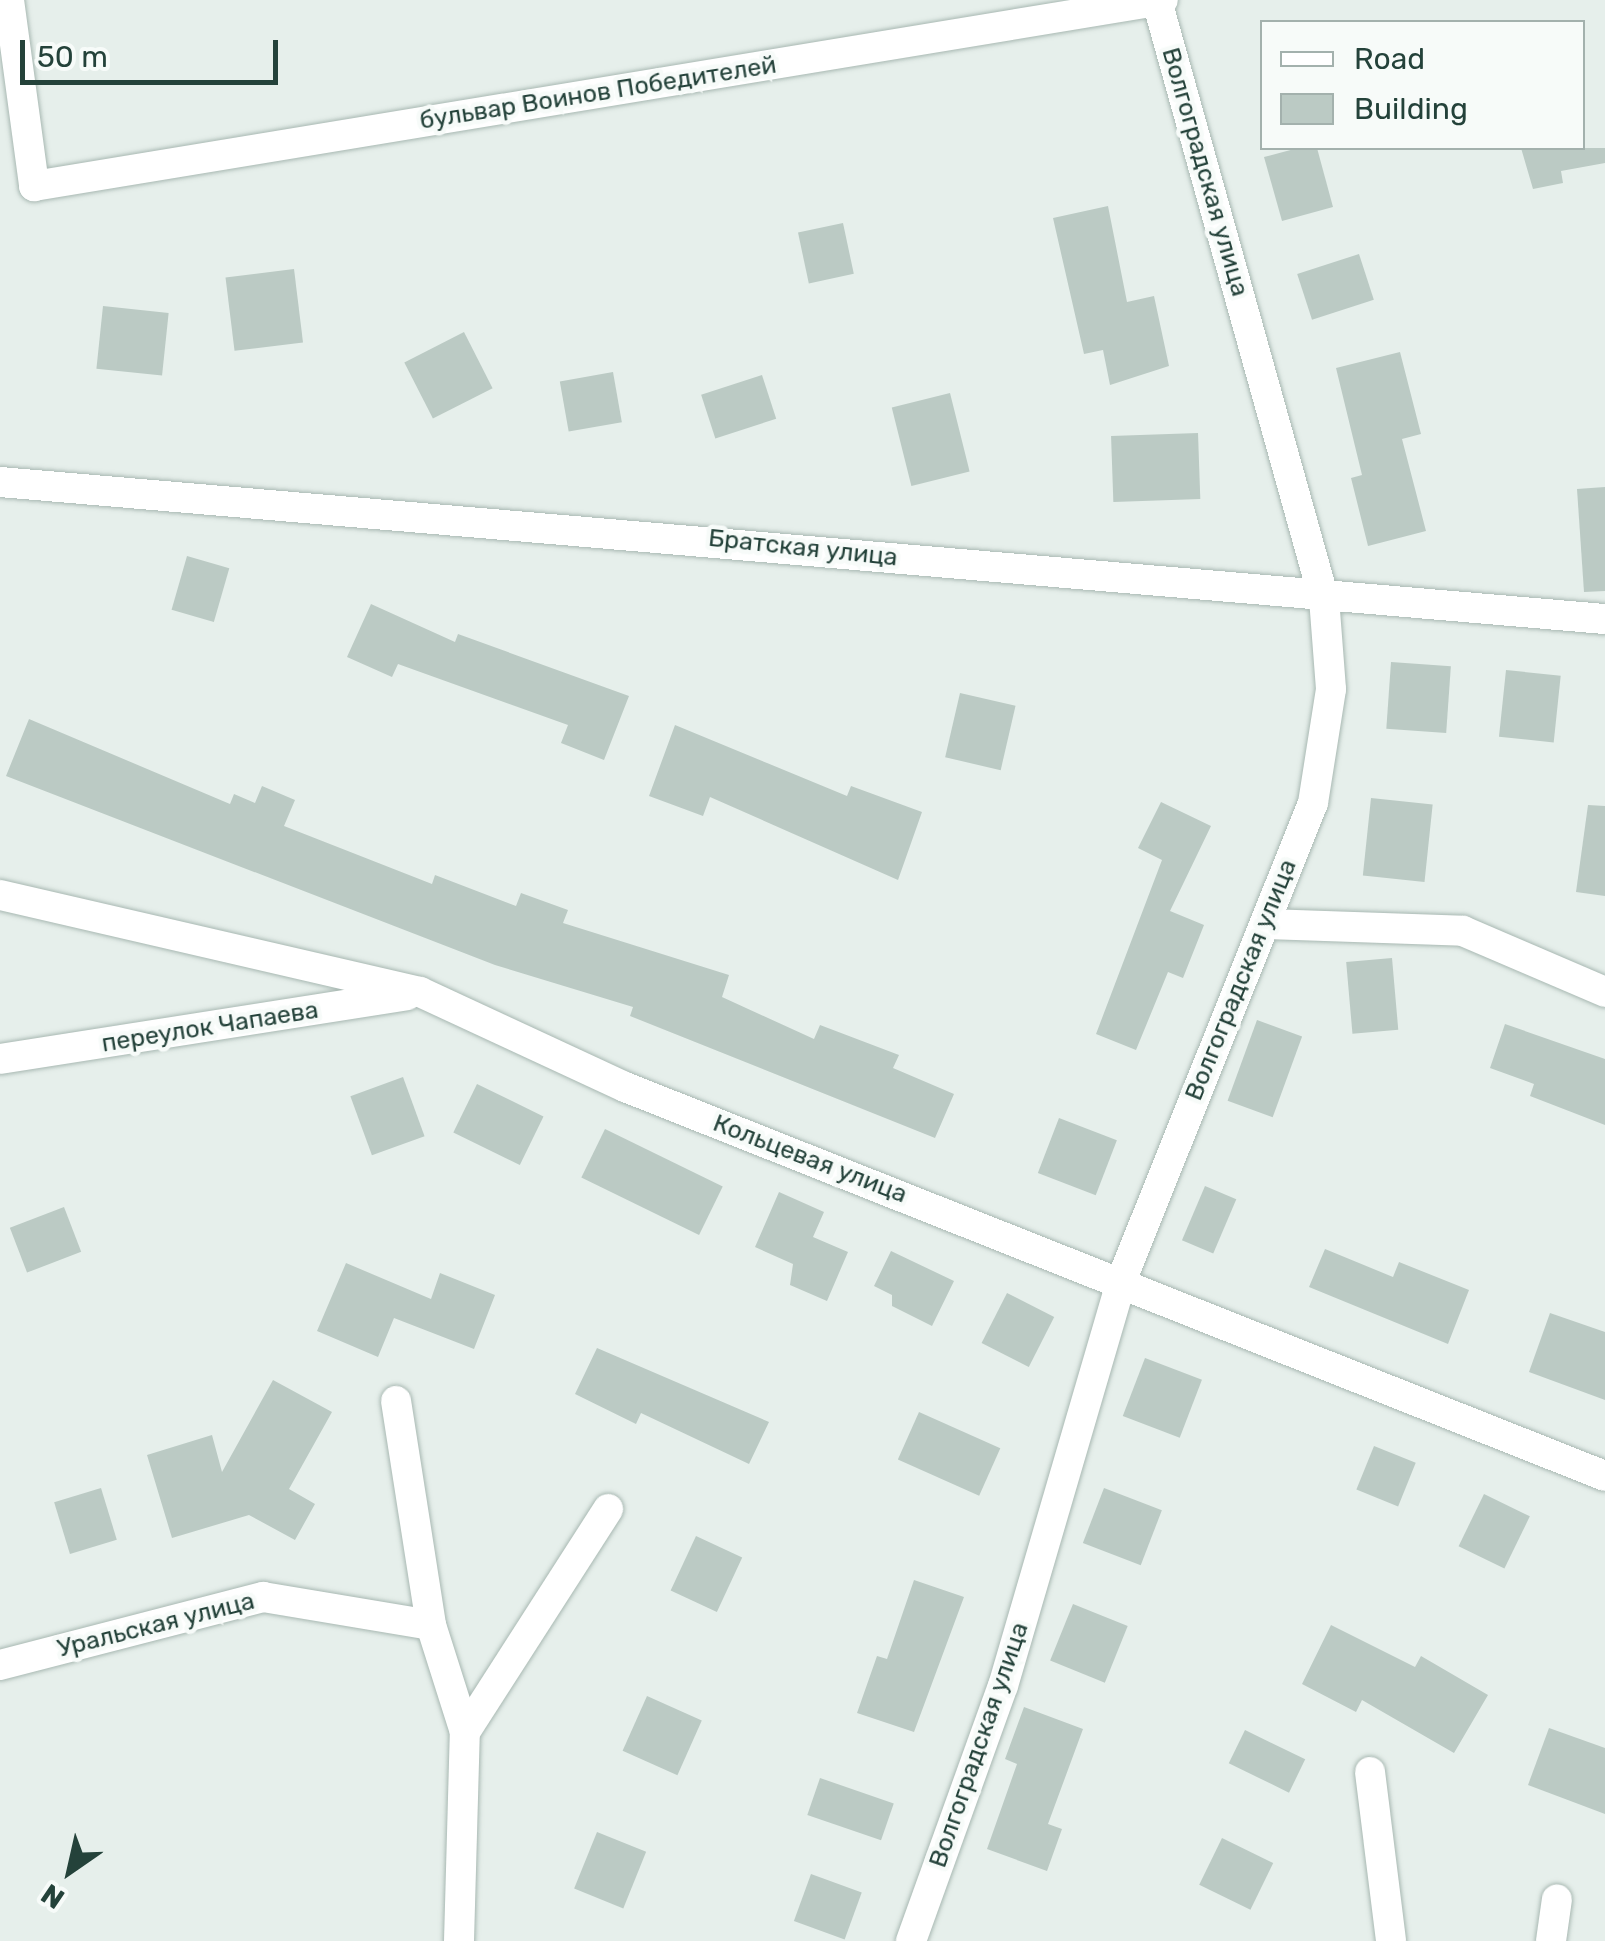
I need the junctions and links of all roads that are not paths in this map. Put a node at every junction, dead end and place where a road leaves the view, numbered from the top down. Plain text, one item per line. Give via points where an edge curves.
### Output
1 (9, 0) edge
2 (1160, 0) edge
3 (0, 482) edge
4 (1324, 599) junction
5 (1605, 619) edge
6 (0, 895) edge
7 (1267, 924) junction
8 (420, 992) junction
9 (1605, 992) edge
10 (0, 1059) edge
11 (1122, 1279) junction
12 (396, 1401) dead end
13 (1605, 1476) edge
14 (608, 1509) dead end
15 (432, 1624) junction
16 (0, 1665) edge
17 (465, 1732) junction
18 (1370, 1772) dead end
19 (1556, 1899) dead end
20 (460, 1941) edge
21 (911, 1941) edge
22 (1391, 1941) edge
23 (1551, 1941) edge

1 - 2 street, бульвар Воинов Победителей via 34,186
2 - 4 street, Волгоградская улица
3 - 4 street, Братская улица via 582,527
4 - 5 street, Братская улица
4 - 7 street, Волгоградская улица via 1331,689 1313,802
6 - 8 street, Кольцевая улица
7 - 9 street via 1462,931
7 - 11 street, Волгоградская улица
8 - 10 street, переулок Чапаева
8 - 11 street, Кольцевая улица via 625,1087
11 - 13 street, Кольцевая улица
11 - 21 street, Волгоградская улица via 1003,1686
12 - 15 street
14 - 17 street
15 - 16 street, Уральская улица via 263,1597
15 - 17 street
17 - 20 street
18 - 22 street
19 - 23 street

